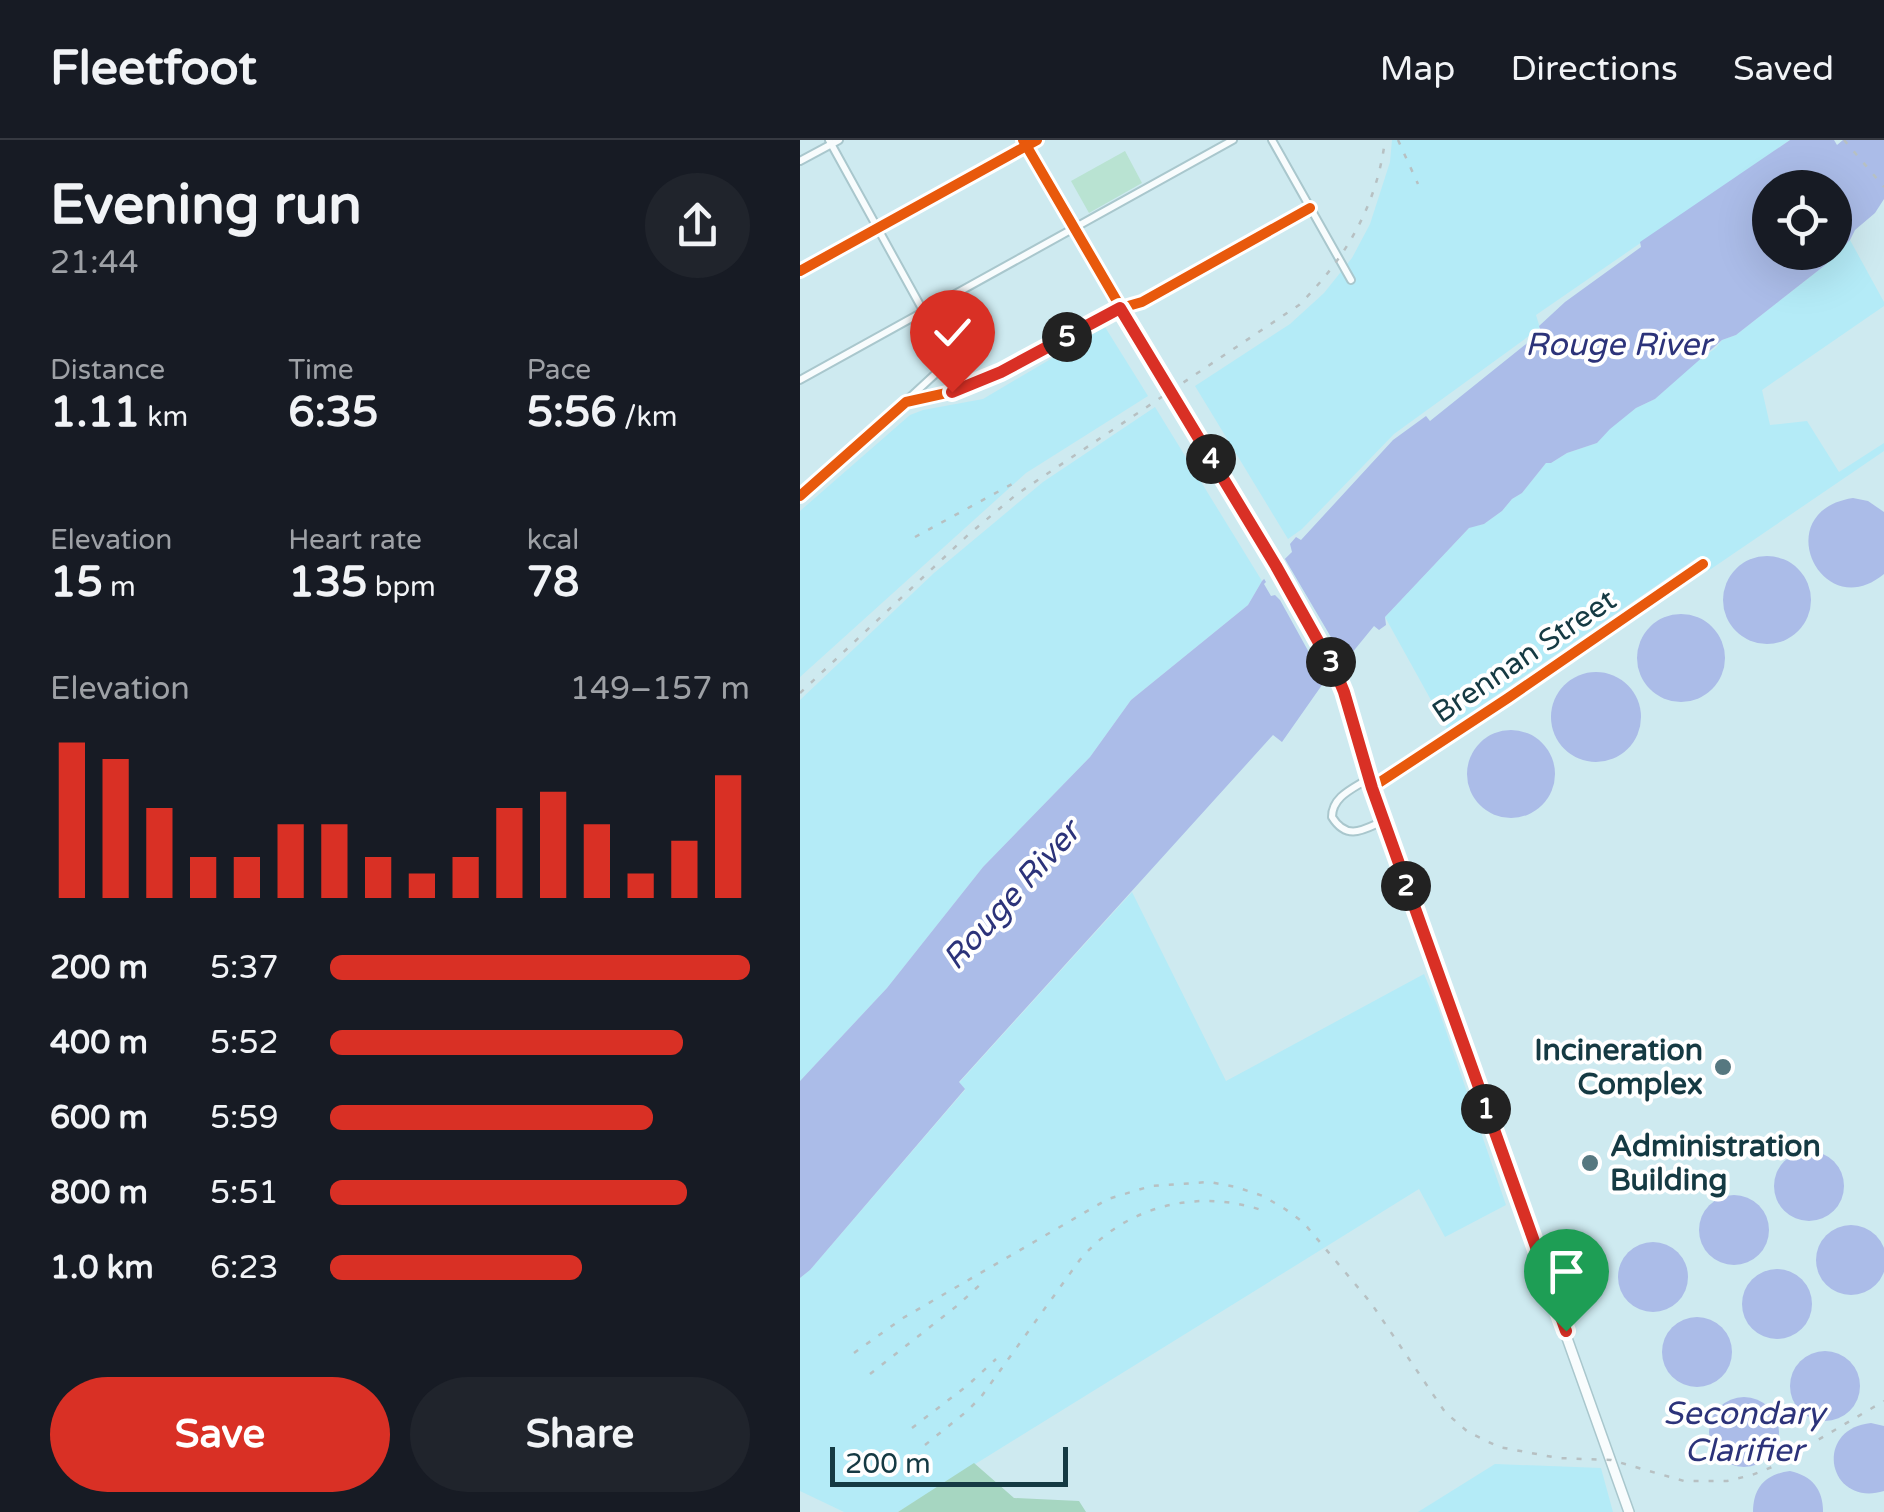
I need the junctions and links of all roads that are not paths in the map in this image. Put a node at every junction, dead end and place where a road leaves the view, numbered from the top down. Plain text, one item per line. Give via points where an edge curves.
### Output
1 (1037, 140) edge
2 (1233, 140) edge
3 (1272, 140) edge
4 (833, 141) edge
5 (1025, 143) edge
6 (800, 161) edge
7 (1310, 208) junction
8 (877, 228) junction
9 (1074, 229) junction
10 (800, 271) edge
11 (1351, 280) dead end
12 (1120, 308) junction
13 (924, 312) junction
14 (800, 380) edge
15 (906, 402) junction
16 (800, 496) edge
17 (1703, 564) dead end
18 (1370, 783) junction
19 (1383, 821) junction
20 (1629, 1512) edge

1 - 5 street
2 - 9 street
3 - 7 street
4 - 6 street
4 - 8 street
5 - 8 street
5 - 9 main road
7 - 11 street
7 - 12 street
8 - 10 street
8 - 13 street
9 - 12 main road
9 - 13 street
12 - 15 street via 984,380
12 - 18 main road via 1337,675
13 - 14 street
13 - 15 street via 947,360
15 - 16 street
17 - 18 street, Brennan Street
18 - 19 main road
18 - 19 street, Brennan Street via 1338,799 1332,817 1351,831
19 - 20 main road

